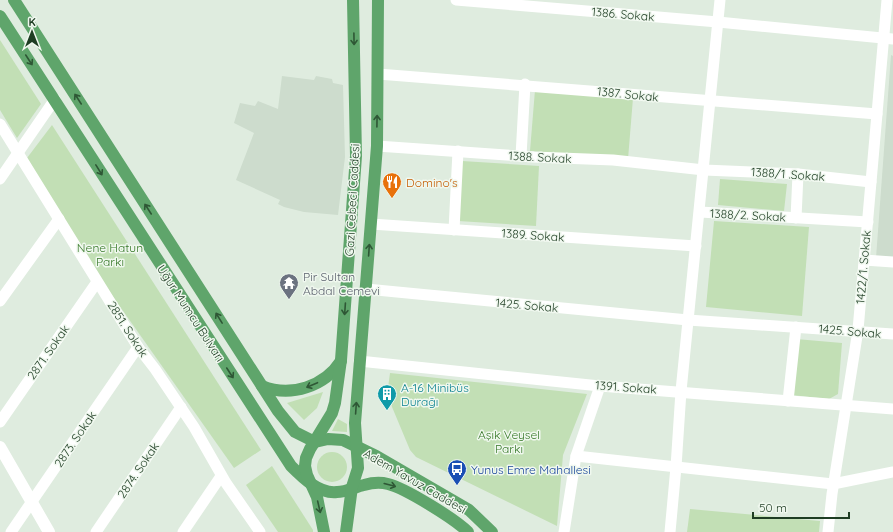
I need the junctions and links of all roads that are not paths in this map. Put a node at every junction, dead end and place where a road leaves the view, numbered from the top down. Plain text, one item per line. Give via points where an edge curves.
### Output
1 (14, 0) edge
2 (353, 0) edge
3 (378, 0) edge
4 (456, 0) edge
5 (720, 0) edge
6 (887, 0) edge
7 (0, 16) edge
8 (718, 22) junction
9 (889, 38) edge
10 (378, 74) junction
11 (525, 84) junction
12 (55, 99) junction
13 (711, 102) junction
14 (878, 114) junction
15 (0, 124) edge
16 (377, 146) junction
17 (458, 151) junction
18 (18, 152) junction
19 (521, 156) junction
20 (704, 170) junction
21 (798, 174) junction
22 (0, 179) edge
23 (871, 182) junction
24 (700, 212) junction
25 (796, 218) junction
26 (59, 219) junction
27 (868, 222) junction
28 (371, 224) junction
29 (454, 230) junction
30 (696, 246) junction
31 (864, 260) junction
32 (893, 262) edge
33 (97, 282) junction
34 (366, 289) junction
35 (0, 301) edge
36 (688, 320) junction
37 (796, 327) junction
38 (858, 330) junction
39 (893, 334) edge
40 (138, 347) junction
41 (341, 360) junction
42 (359, 360) junction
43 (262, 386) junction
44 (600, 386) junction
45 (680, 391) junction
46 (788, 400) junction
47 (846, 406) junction
48 (181, 407) junction
49 (893, 409) edge
50 (0, 422) edge
51 (315, 442) junction
52 (0, 447) edge
53 (355, 447) junction
54 (576, 456) junction
55 (676, 467) junction
56 (889, 473) edge
57 (221, 476) junction
58 (311, 483) junction
59 (893, 483) edge
60 (833, 484) junction
61 (352, 487) junction
62 (32, 502) junction
63 (11, 532) edge
64 (49, 532) edge
65 (96, 532) edge
66 (184, 532) edge
67 (260, 532) edge
68 (324, 532) edge
69 (346, 532) edge
70 (468, 532) edge
71 (492, 532) edge
72 (564, 532) edge
73 (670, 532) edge
74 (828, 532) edge

43 -> 1 main road, Uğur Mumcu Bulvarı
2 -> 41 main road, Gazi Cebeci Caddesi via 356,156
3 - 10 main road, Gazi Cebeci Caddesi
4 - 8 street, 1386. Sokak
5 - 8 street
6 - 9 street, 1422/1. Sokak
7 -> 12 main road, Uğur Mumcu Bulvarı
8 - 9 street, 1386. Sokak
8 - 13 street
9 - 14 street, 1422/1. Sokak
10 - 11 street, 1387. Sokak
16 -> 10 main road, Gazi Cebeci Caddesi
11 - 13 street, 1387. Sokak
11 - 19 street
12 - 18 street
12 -> 58 main road, Uğur Mumcu Bulvarı via 272,438 291,466
13 - 14 street, 1387. Sokak
13 - 20 street
14 - 23 street, 1422/1. Sokak
15 - 18 street, 2851. Sokak
16 - 17 street, 1388. Sokak
16 - 28 main road, Gazi Cebeci Caddesi
17 - 19 street, 1388. Sokak
17 - 29 street
18 - 22 street
18 - 26 street, 2851. Sokak
19 - 20 street, 1388. Sokak via 612,160
20 - 21 street, 1388/1 .Sokak
20 - 24 street
21 - 23 street, 1388/1 .Sokak
21 - 25 street, 1388/2. Sokak
23 - 27 street, 1422/1. Sokak
24 - 25 street, 1388/2. Sokak
24 - 30 street
25 - 27 street, 1388/2. Sokak
26 - 33 street, 2851. Sokak
26 - 35 street
27 - 31 street, 1422/1. Sokak
28 - 29 street, 1389. Sokak
34 -> 28 main road, Gazi Cebeci Caddesi
29 - 30 street, 1389. Sokak
30 - 36 street
31 - 32 street
31 - 38 street, 1422/1. Sokak
33 - 40 street, 2851. Sokak
33 - 50 street, 2871. Sokak
34 - 36 street, 1425. Sokak
34 - 42 main road, Gazi Cebeci Caddesi
36 - 37 street, 1425. Sokak
36 - 45 street
37 - 38 street, 1425. Sokak
37 - 46 street
38 - 39 street, 1425. Sokak
38 - 47 street, 1422/1. Sokak
40 - 48 street, 2851. Sokak
40 - 62 street, 2873. Sokak
41 -> 43 main road via 326,378 303,388 282,392
41 - 51 main road, Gazi Cebeci Caddesi via 335,403
42 - 44 street, 1391. Sokak
53 -> 42 main road, Gazi Cebeci Caddesi
43 - 51 main road, Uğur Mumcu Bulvarı via 295,432
44 - 45 street, 1391. Sokak
44 - 54 street
45 - 46 street, 1391. Sokak
45 - 55 street
46 - 47 street, 1391. Sokak
47 - 49 street, 1391. Sokak
47 - 60 street, 1422/1. Sokak
48 - 57 street, 2851. Sokak
48 - 65 street, 2874. Sokak
51 - 53 main road via 337,439
51 - 58 main road via 306,458 307,475
52 - 62 street
53 - 61 main road via 358,468
53 - 71 main road, Adem Yavuz Caddesi via 469,510
54 - 55 street
54 - 72 street
55 - 60 street
55 - 73 street
56 - 59 street
56 - 60 street
57 - 66 street
57 - 67 street, 2851. Sokak
58 - 61 main road via 330,492
58 -> 68 main road via 317,497
60 - 74 street, 1422/1. Sokak
61 - 69 main road
61 -> 70 main road, Adem Yavuz Caddesi via 387,483 400,488 458,523
62 - 63 street, 2873. Sokak
62 - 64 street

